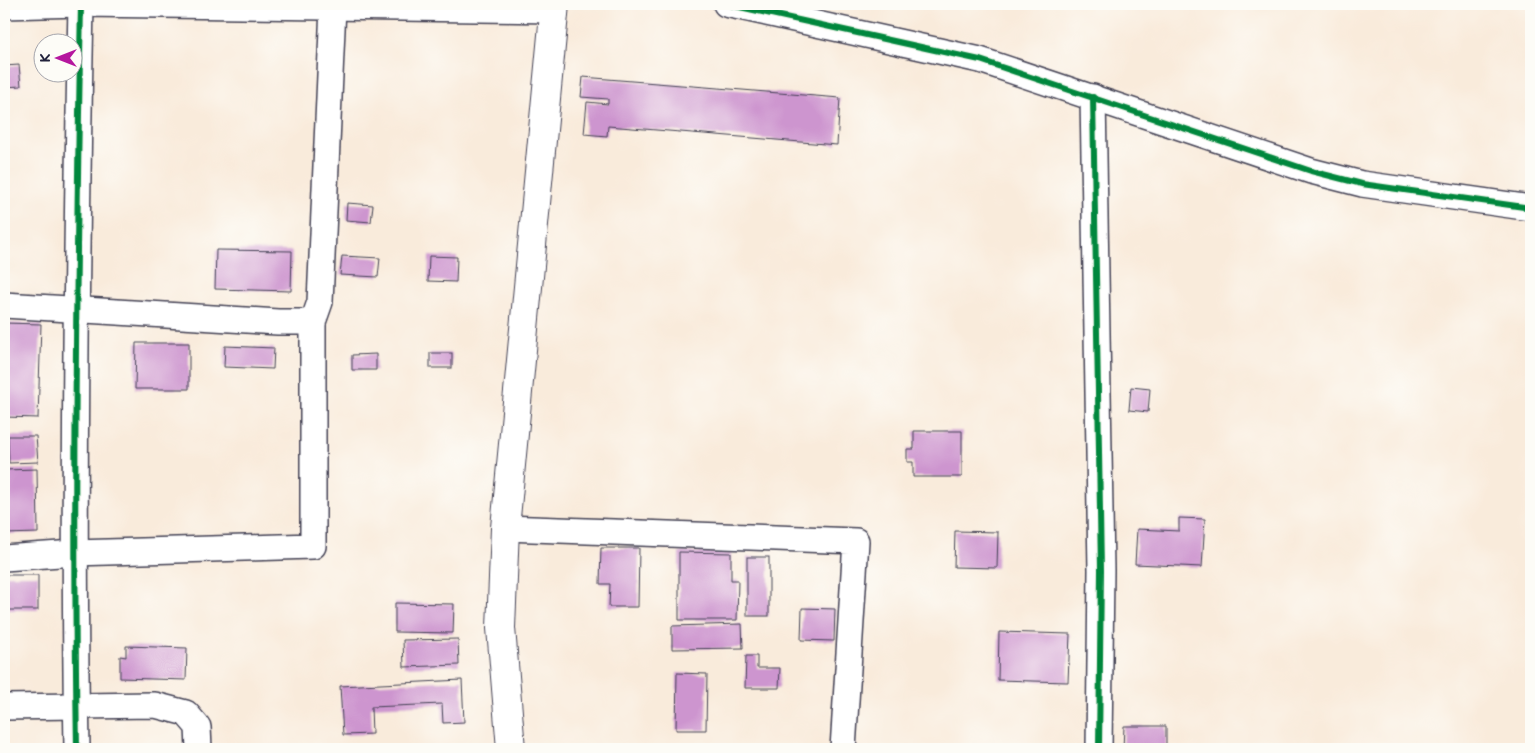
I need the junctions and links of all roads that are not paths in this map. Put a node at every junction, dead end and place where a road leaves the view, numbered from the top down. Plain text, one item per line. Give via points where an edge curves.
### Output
1 (81, 4) edge
2 (726, 4) edge
3 (4, 6) edge
4 (333, 7) junction
5 (555, 7) edge
6 (1093, 97) junction
7 (1531, 208) edge
8 (4, 305) edge
9 (75, 310) junction
10 (313, 322) junction
11 (505, 528) junction
12 (74, 553) junction
13 (4, 558) edge
14 (76, 705) junction
15 (4, 707) edge
16 (77, 749) edge
17 (199, 749) edge
18 (511, 749) edge
19 (843, 749) edge
20 (1099, 749) edge

1 - 3 street
1 - 4 street
1 - 9 street
2 - 6 street via 980,60
4 - 5 street
4 - 10 street via 320,302
5 - 11 main road
6 - 7 street via 1311,171 1362,184
6 - 20 street via 1101,570
8 - 9 street
9 - 10 street
9 - 12 street
10 - 12 street via 313,546
11 - 18 main road via 501,628
11 - 19 street via 856,542
12 - 13 street
12 - 14 street
14 - 15 street
14 - 16 street
14 - 17 street via 154,705 186,713 198,727

